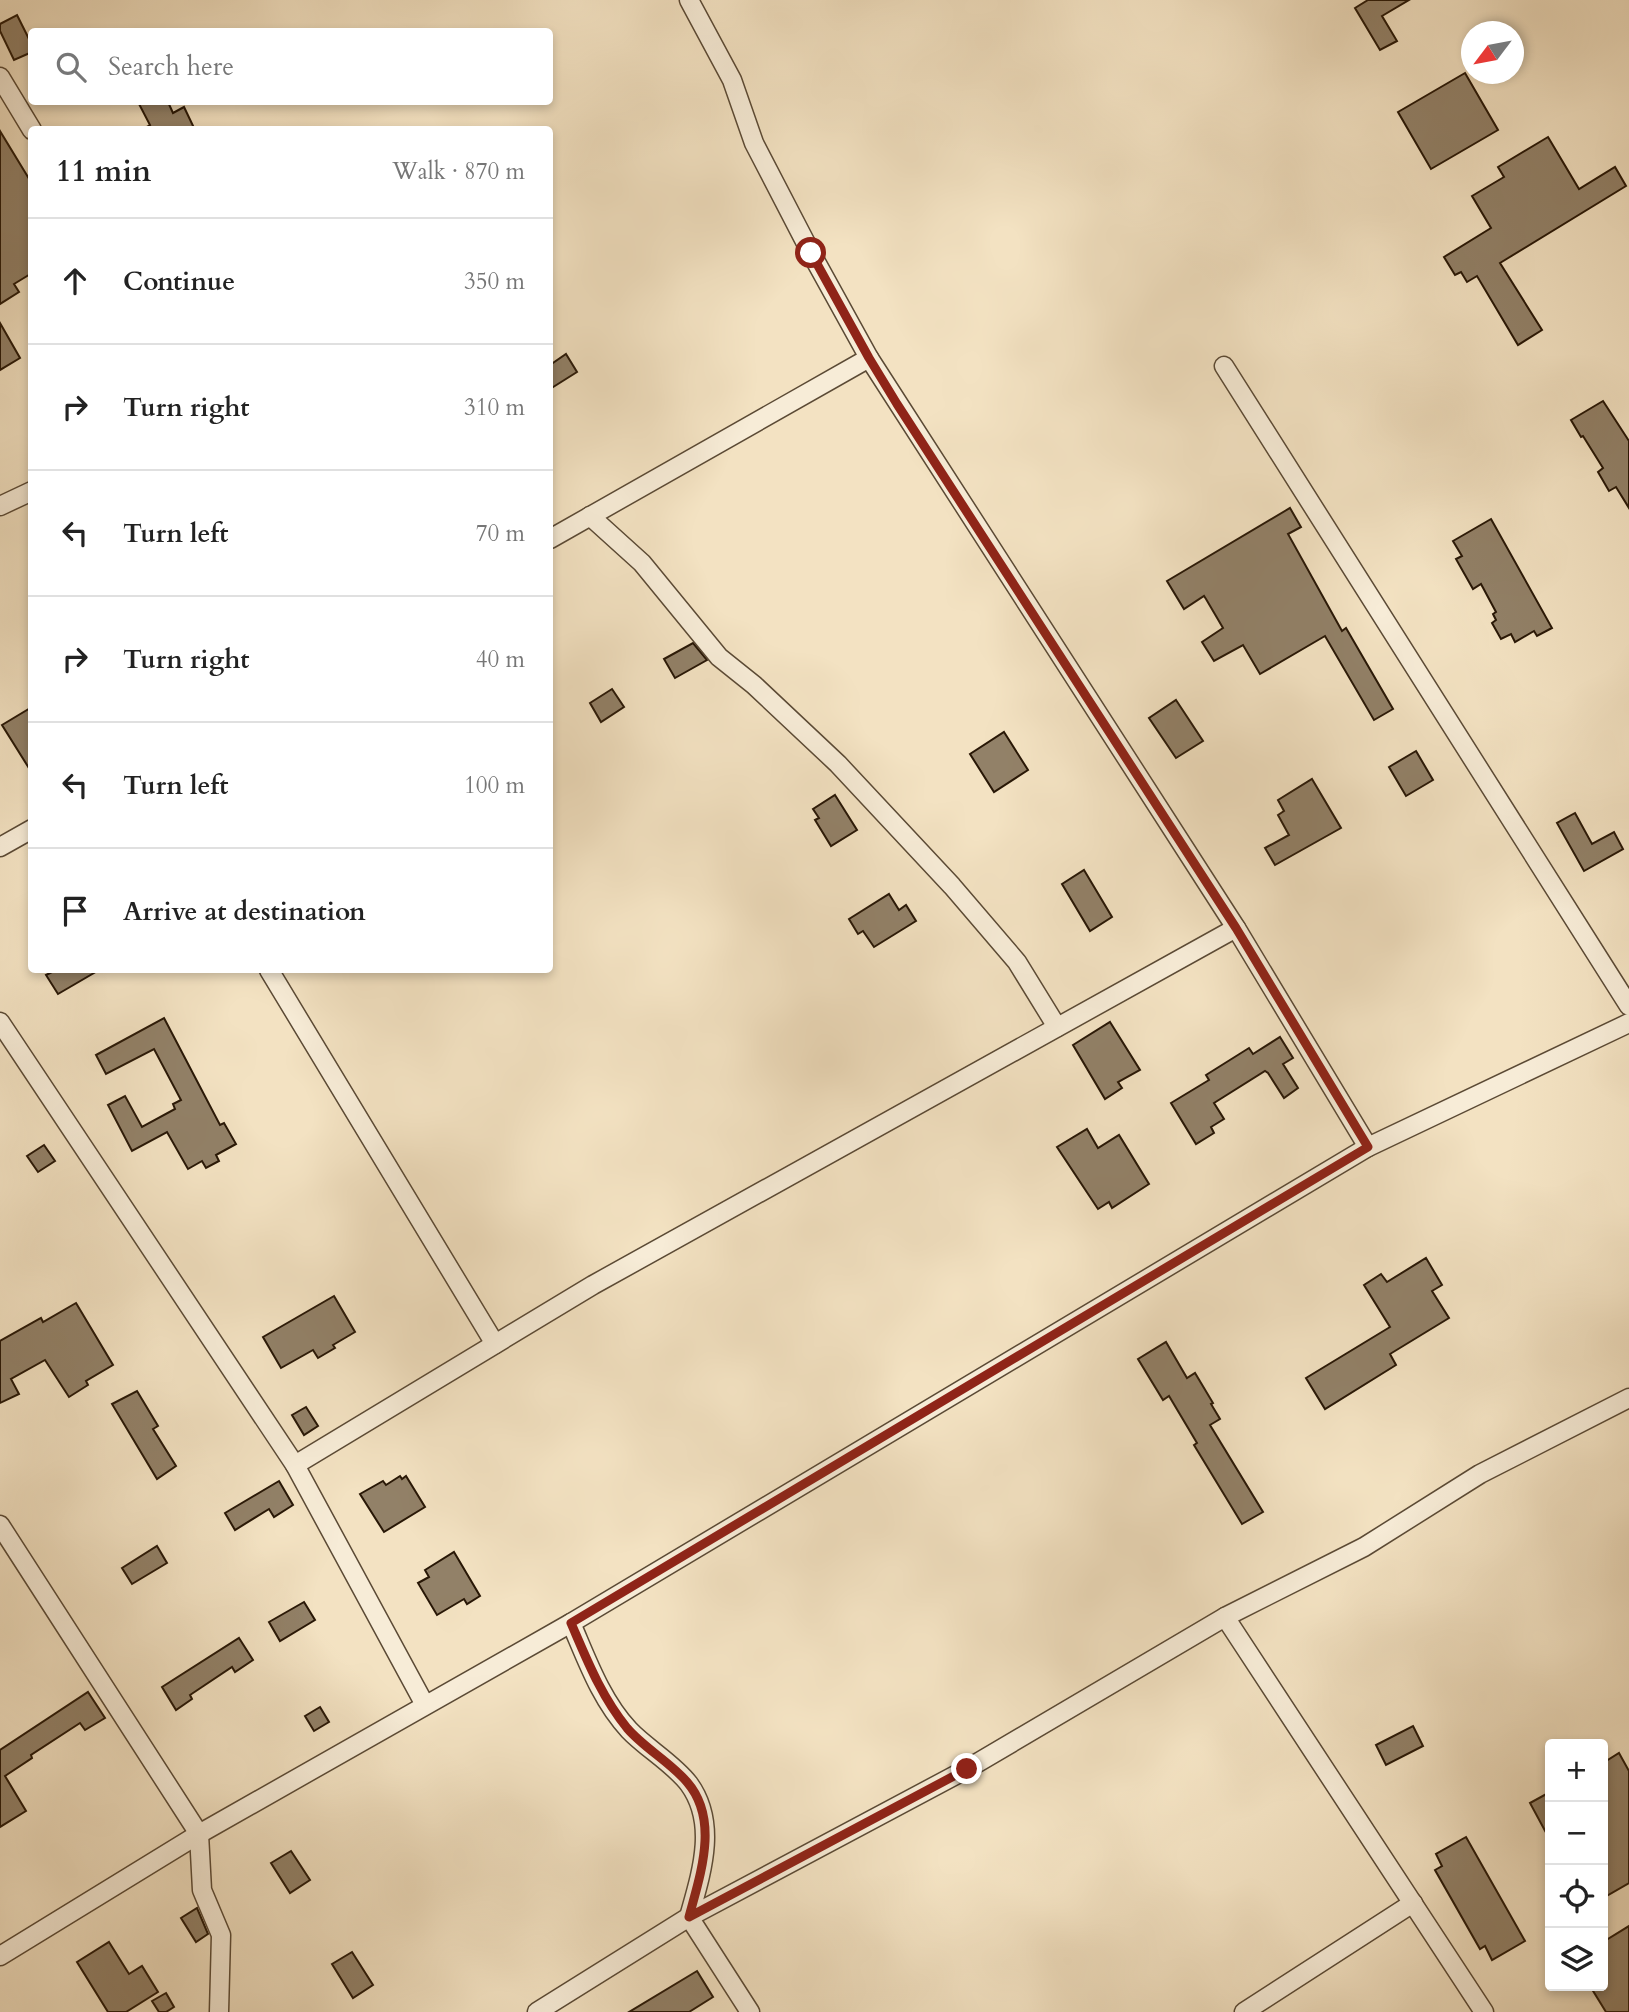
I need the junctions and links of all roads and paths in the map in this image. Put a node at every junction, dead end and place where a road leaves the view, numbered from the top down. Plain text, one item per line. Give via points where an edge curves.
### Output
1 (689, 0) edge
2 (0, 77) edge
3 (30, 126) edge
4 (869, 358) junction
5 (1224, 366) dead end
6 (28, 493) edge
7 (0, 506) edge
8 (590, 516) junction
9 (553, 537) edge
10 (28, 831) edge
11 (0, 847) edge
12 (1236, 928) junction
13 (271, 973) edge
14 (1629, 1006) edge
15 (0, 1022) edge
16 (1629, 1023) edge
17 (1057, 1027) junction
18 (1368, 1147) junction
19 (495, 1344) junction
20 (1629, 1398) edge
21 (295, 1465) junction
22 (0, 1525) edge
23 (7, 1554) edge
24 (1225, 1617) junction
25 (571, 1623) junction
26 (425, 1705) junction
27 (199, 1834) junction
28 (1413, 1903) junction
29 (689, 1917) junction
30 (0, 1956) edge
31 (219, 2012) edge
32 (537, 2012) edge
33 (750, 2012) edge
34 (1244, 2012) edge
35 (1485, 2012) edge

1 - 4 street via 732,80 754,143
2 - 3 street
4 - 8 street
4 - 12 street
5 - 14 street
6 - 7 street
8 - 9 street
8 - 17 street via 642,563 719,657 838,764 952,886 1017,962
10 - 11 street
12 - 17 street
12 - 18 street
13 - 19 street
15 - 21 street
16 - 18 street
17 - 19 street
18 - 25 street
19 - 21 street
20 - 24 street via 1480,1474 1364,1548
21 - 26 street
22 - 23 street
23 - 27 street
24 - 28 street
24 - 29 street via 967,1769
25 - 26 street
25 - 29 street via 606,1701 629,1730 688,1783 700,1805 704,1853
26 - 27 street
27 - 30 street
27 - 31 street via 202,1890 221,1935
28 - 34 street
28 - 35 street
29 - 32 street
29 - 33 street

